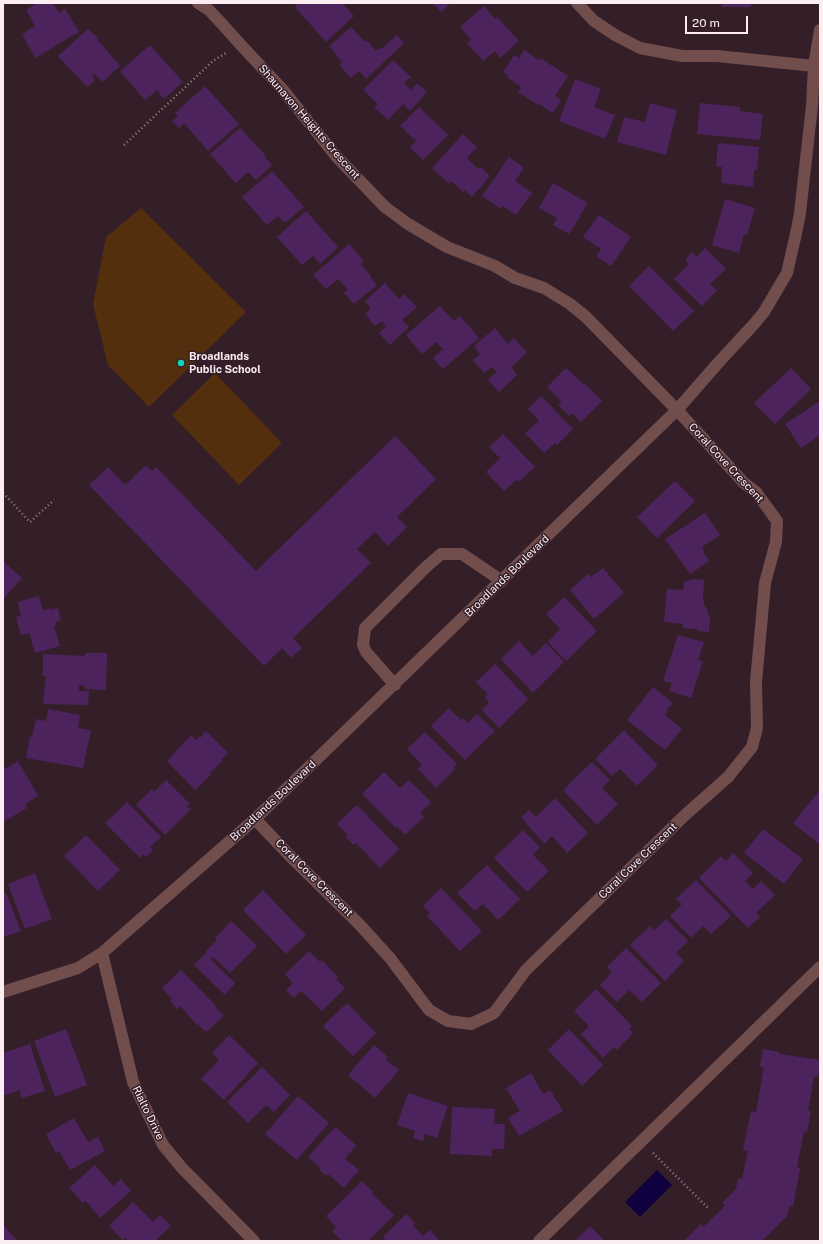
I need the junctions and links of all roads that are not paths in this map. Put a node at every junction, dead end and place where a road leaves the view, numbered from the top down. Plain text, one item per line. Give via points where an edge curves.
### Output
1 (198, 3) edge
2 (577, 3) edge
3 (820, 30) edge
4 (814, 66) junction
5 (677, 410) junction
6 (502, 580) junction
7 (395, 685) junction
8 (255, 819) junction
9 (102, 953) junction
10 (820, 967) edge
11 (3, 992) edge
12 (254, 1241) edge
13 (539, 1241) edge

1 - 5 street, Shaunavon Heights Crescent via 209,10 283,90 336,156 385,207 447,247 495,266 515,278 544,288 570,304 586,317
2 - 4 street via 594,21 640,48 682,56 717,56
3 - 4 street, Broadlands Boulevard
4 - 5 street, Broadlands Boulevard via 800,213 787,273 764,312
5 - 6 street, Broadlands Boulevard
5 - 8 street, Coral Cove Crescent via 744,483 756,492 777,521 776,542 764,583 756,682 757,728 752,747 728,777 684,816 526,970 494,1014 471,1024 448,1021 429,1010 390,958 364,929
6 - 7 street, Broadlands Boulevard
6 - 7 street via 462,554 441,554 426,566 365,628 363,645 366,652
7 - 8 street, Broadlands Boulevard
8 - 9 street, Broadlands Boulevard
9 - 11 street, Broadlands Boulevard via 78,968
9 - 12 street, Rialto Drive via 133,1082 163,1145 182,1168
10 - 13 street

